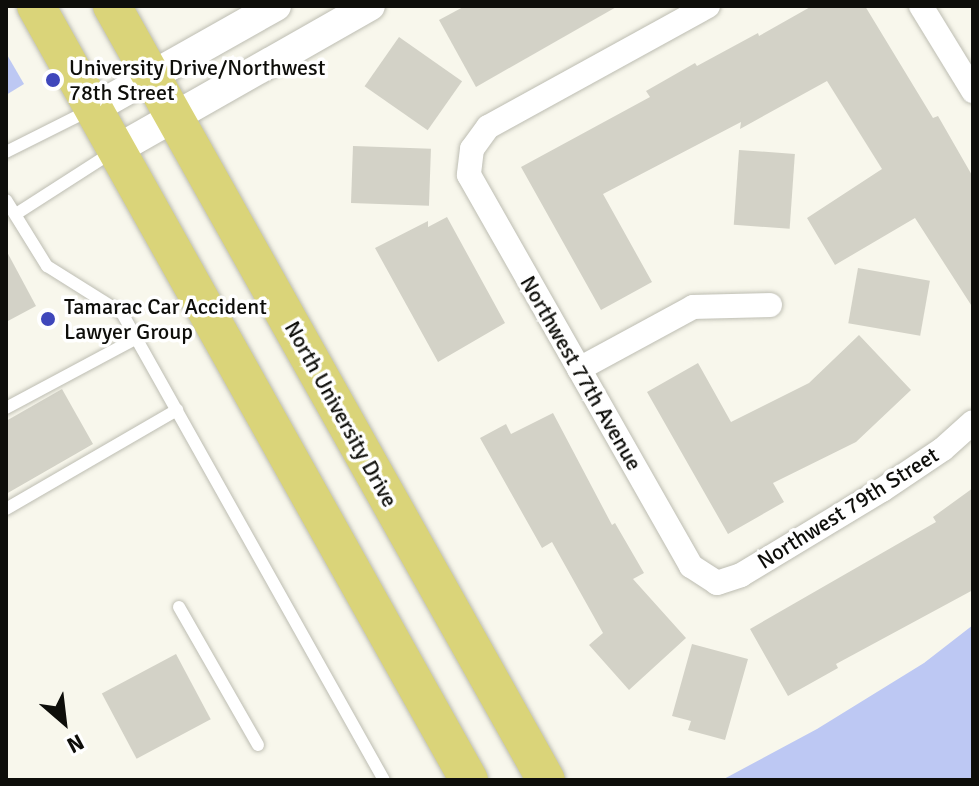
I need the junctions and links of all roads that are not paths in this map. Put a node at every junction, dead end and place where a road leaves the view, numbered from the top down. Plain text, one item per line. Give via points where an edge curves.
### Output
1 (36, 6) edge
2 (112, 6) edge
3 (276, 6) edge
4 (370, 6) edge
5 (708, 6) edge
6 (921, 6) edge
7 (151, 76) junction
8 (973, 91) edge
9 (93, 109) junction
10 (174, 117) junction
11 (116, 150) junction
12 (6, 152) edge
13 (6, 200) edge
14 (16, 214) junction
15 (770, 305) dead end
16 (137, 338) junction
17 (579, 369) junction
18 (6, 408) edge
19 (177, 410) junction
20 (973, 422) edge
21 (6, 509) edge
22 (717, 583) joint
23 (179, 607) dead end
24 (258, 745) dead end
25 (384, 780) edge
26 (469, 780) edge
27 (546, 780) edge

1 - 9 main road
2 - 7 main road, North University Drive
3 - 7 street
4 - 10 street
5 - 17 street, Northwest 77th Avenue via 488,127 472,149 469,175
6 - 8 street
7 - 9 street
7 - 10 main road, North University Drive
9 - 11 main road
9 - 12 lane
10 - 11 street
10 - 27 main road, North University Drive
11 - 14 lane
11 - 26 main road
13 - 14 lane
14 - 16 lane via 47,266 122,313
15 - 17 street via 693,307
16 - 18 lane
16 - 19 lane
17 - 22 street, Northwest 77th Avenue via 691,566
19 - 21 lane
19 - 25 lane
20 - 22 street, Northwest 79th Street via 882,490 741,575
23 - 24 lane

